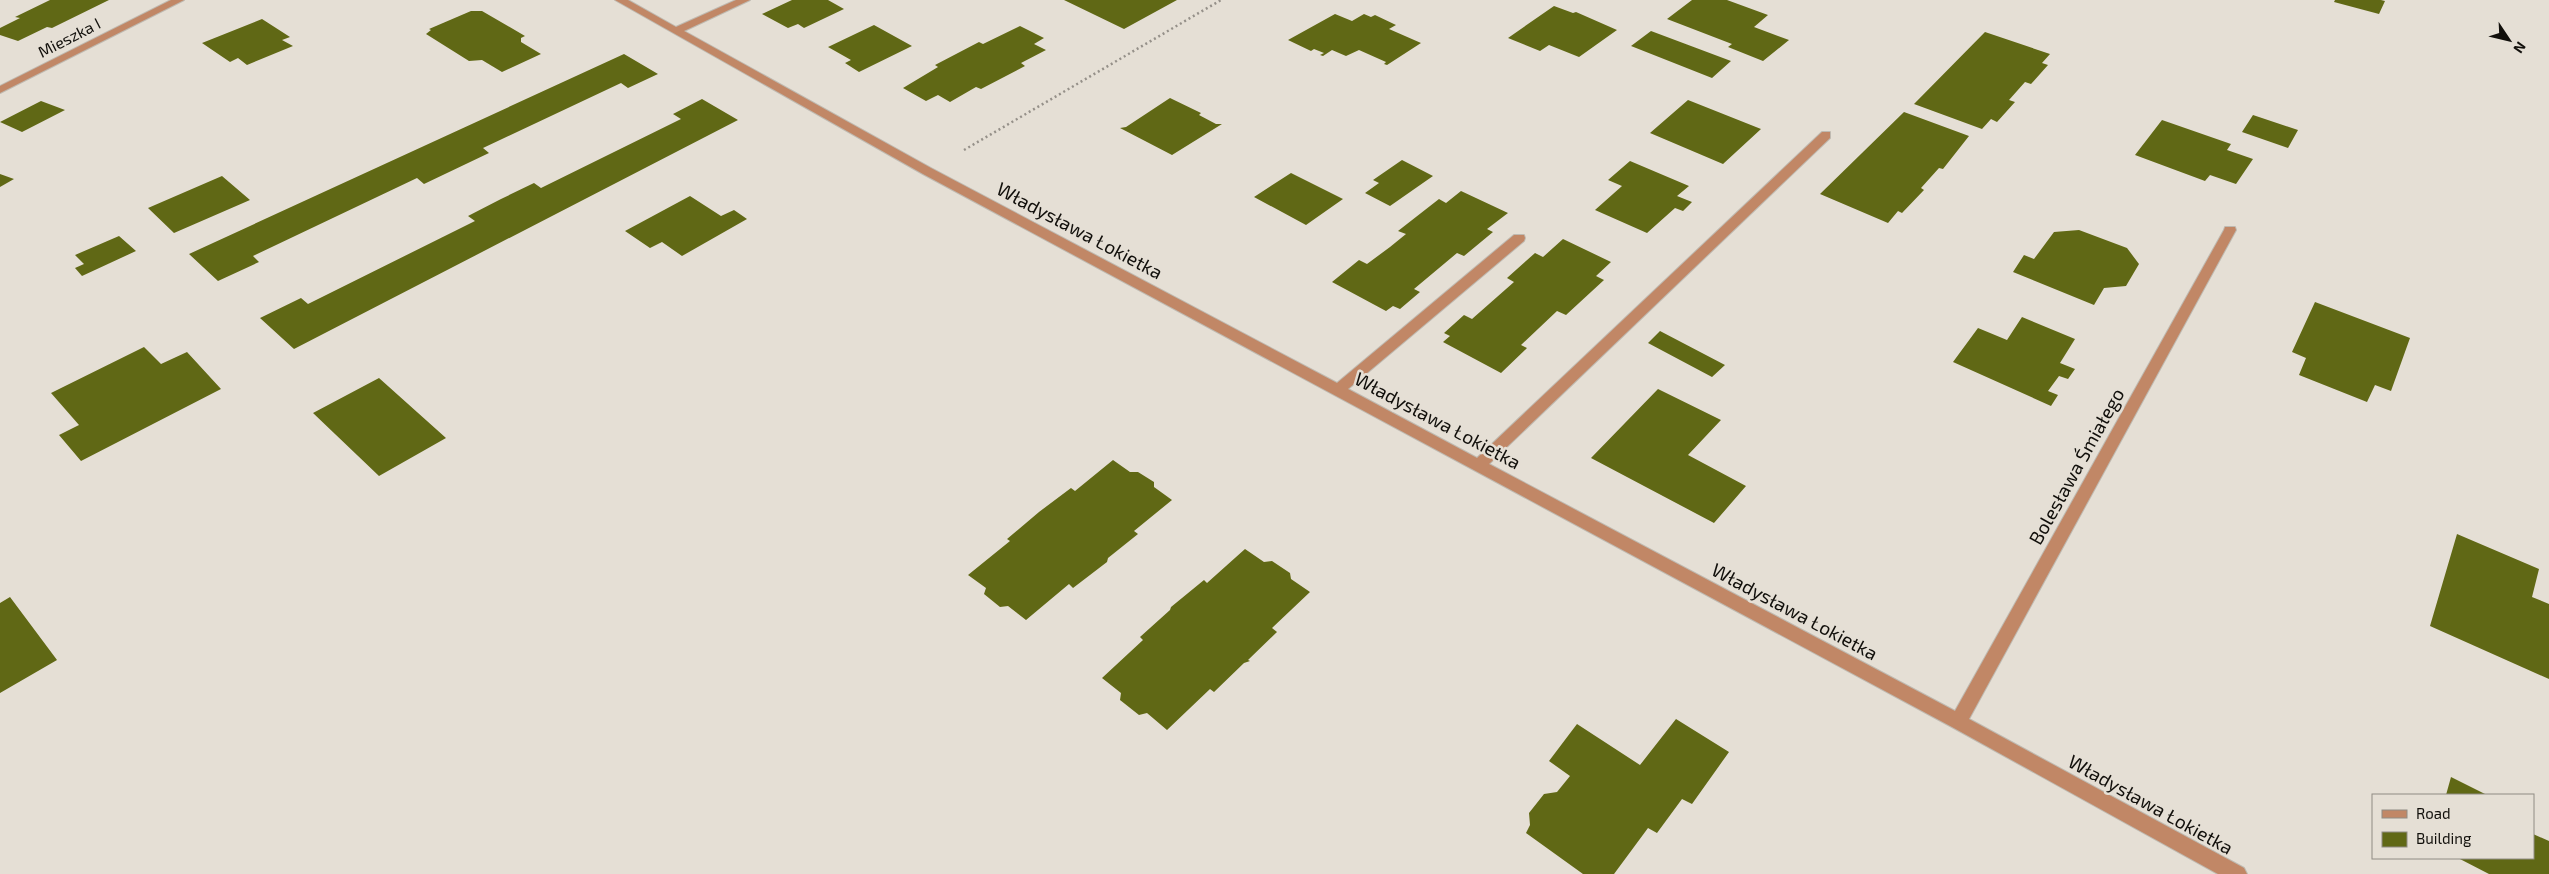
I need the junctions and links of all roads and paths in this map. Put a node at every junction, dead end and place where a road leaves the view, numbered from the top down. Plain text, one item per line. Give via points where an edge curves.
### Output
1 (179, 0) edge
2 (620, 0) edge
3 (745, 0) edge
4 (1221, 0) edge
5 (677, 30) junction
6 (0, 90) edge
7 (1826, 135) dead end
8 (927, 171) junction
9 (2230, 230) dead end
10 (1519, 238) dead end
11 (1338, 390) junction
12 (1479, 465) junction
13 (1958, 722) junction
14 (2237, 874) edge

1 - 6 street, Mieszka I
2 - 5 street, Władysława Łokietka
3 - 5 street
4 - 8 path
5 - 8 street, Władysława Łokietka
7 - 12 street
8 - 11 street, Władysława Łokietka
9 - 13 street, Bolesława Śmiałego
10 - 11 street
11 - 12 street, Władysława Łokietka
12 - 13 street, Władysława Łokietka
13 - 14 street, Władysława Łokietka

